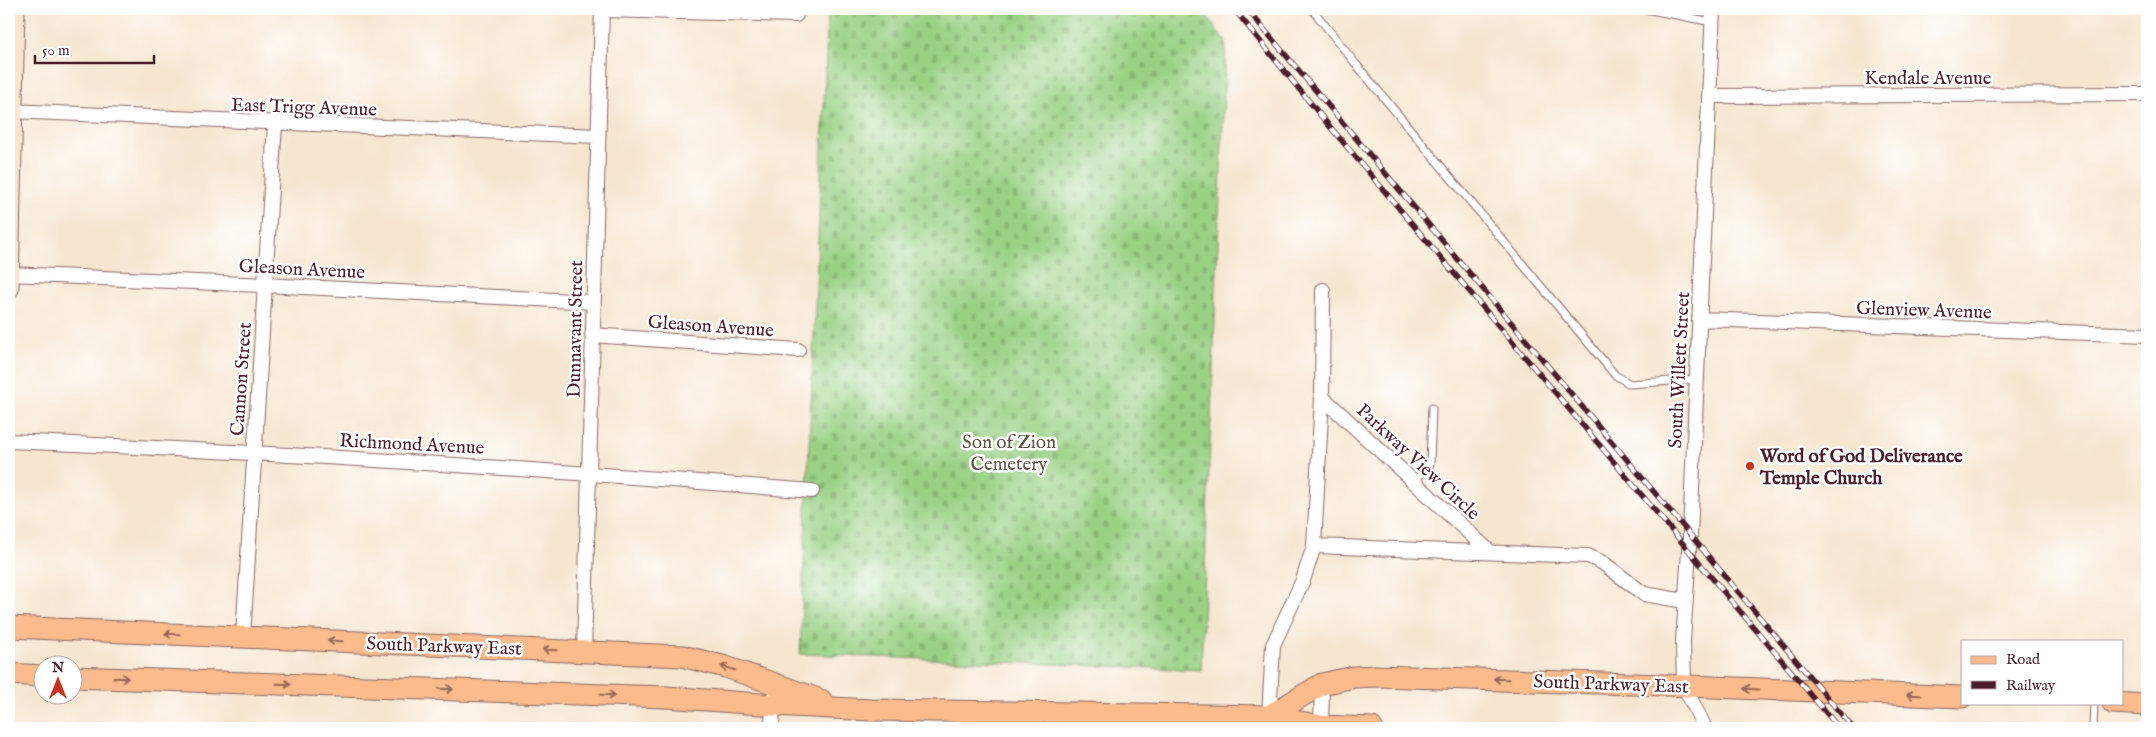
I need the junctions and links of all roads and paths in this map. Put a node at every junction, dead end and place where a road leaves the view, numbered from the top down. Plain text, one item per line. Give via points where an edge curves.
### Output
1 (15, 9) edge
2 (1312, 9) edge
3 (1634, 9) edge
4 (602, 10) edge
5 (796, 15) dead end
6 (1712, 15) edge
7 (2147, 94) edge
8 (1709, 96) junction
9 (10, 111) edge
10 (275, 124) junction
11 (597, 136) junction
12 (9, 274) edge
13 (265, 285) junction
14 (9, 289) edge
15 (1323, 290) dead end
16 (593, 302) junction
17 (1699, 319) junction
18 (592, 335) junction
19 (2147, 335) edge
20 (798, 350) dead end
21 (1697, 380) junction
22 (1322, 398) junction
23 (1432, 408) dead end
24 (9, 442) edge
25 (254, 452) junction
26 (589, 472) junction
27 (1414, 482) junction
28 (812, 491) dead end
29 (1314, 546) junction
30 (1490, 552) junction
31 (1685, 601) junction
32 (9, 627) edge
33 (243, 637) junction
34 (584, 651) junction
35 (9, 674) edge
36 (32, 675) edge
37 (82, 677) edge
38 (774, 684) junction
39 (1322, 684) junction
40 (1684, 686) junction
41 (1961, 697) edge
42 (2094, 704) edge
43 (2124, 704) edge
44 (773, 705) junction
45 (2147, 705) edge
46 (871, 710) junction
47 (1269, 716) junction
48 (1031, 720) edge
49 (1321, 727) edge
50 (772, 728) edge
51 (1372, 728) edge
52 (1705, 728) edge
53 (2093, 728) edge

1 - 9 street
2 - 21 lane via 1615,375 1630,384
3 - 6 lane
4 - 5 street
4 - 11 street, Dunnavant Street
6 - 8 street, South Willett Street
7 - 8 street, Kendale Avenue
8 - 17 street, South Willett Street
9 - 10 street, East Trigg Avenue
9 - 12 street
10 - 11 street, East Trigg Avenue
10 - 13 street, Cannon Street
11 - 16 street, Dunnavant Street
12 - 13 street, Gleason Avenue
12 - 14 street
13 - 16 street, Gleason Avenue
13 - 25 street, Cannon Street
15 - 22 street
16 - 18 street, Dunnavant Street
17 - 19 street, Glenview Avenue
17 - 21 street, South Willett Street
18 - 20 street, Gleason Avenue
18 - 26 street, Dunnavant Street
21 - 31 street, South Willett Street
22 - 27 street, Parkway View Circle
22 - 29 street
23 - 27 lane via 1430,464
24 - 25 street, Richmond Avenue
25 - 26 street, Richmond Avenue
25 - 33 street, Cannon Street
26 - 28 street, Richmond Avenue
26 - 34 street, Dunnavant Street
27 - 30 street, Parkway View Circle
29 - 30 street, Parkway View Circle
29 - 47 street via 1303,580 1273,645
30 - 31 street, Parkway View Circle via 1588,556 1603,563 1644,594
31 - 40 street, South Willett Street
33 -> 32 main road, South Parkway East
34 -> 33 main road, South Parkway East
38 -> 34 main road, South Parkway East via 682,656
35 - 36 main road
37 -> 44 main road, South Parkway East via 666,697
38 - 44 street
38 - 46 main road, South Parkway East via 820,700
40 -> 39 main road, South Parkway East via 1411,676 1354,677
39 - 47 main road, South Parkway East
39 - 49 street
41 -> 40 main road, South Parkway East
40 - 52 street, South Willett Street
42 - 53 lane
43 - 45 main road
44 - 46 main road, South Parkway East
44 - 50 street
46 - 48 main road, South Parkway East
47 - 48 main road, South Parkway East
47 - 49 main road, South Parkway East
49 - 51 main road, South Parkway East

